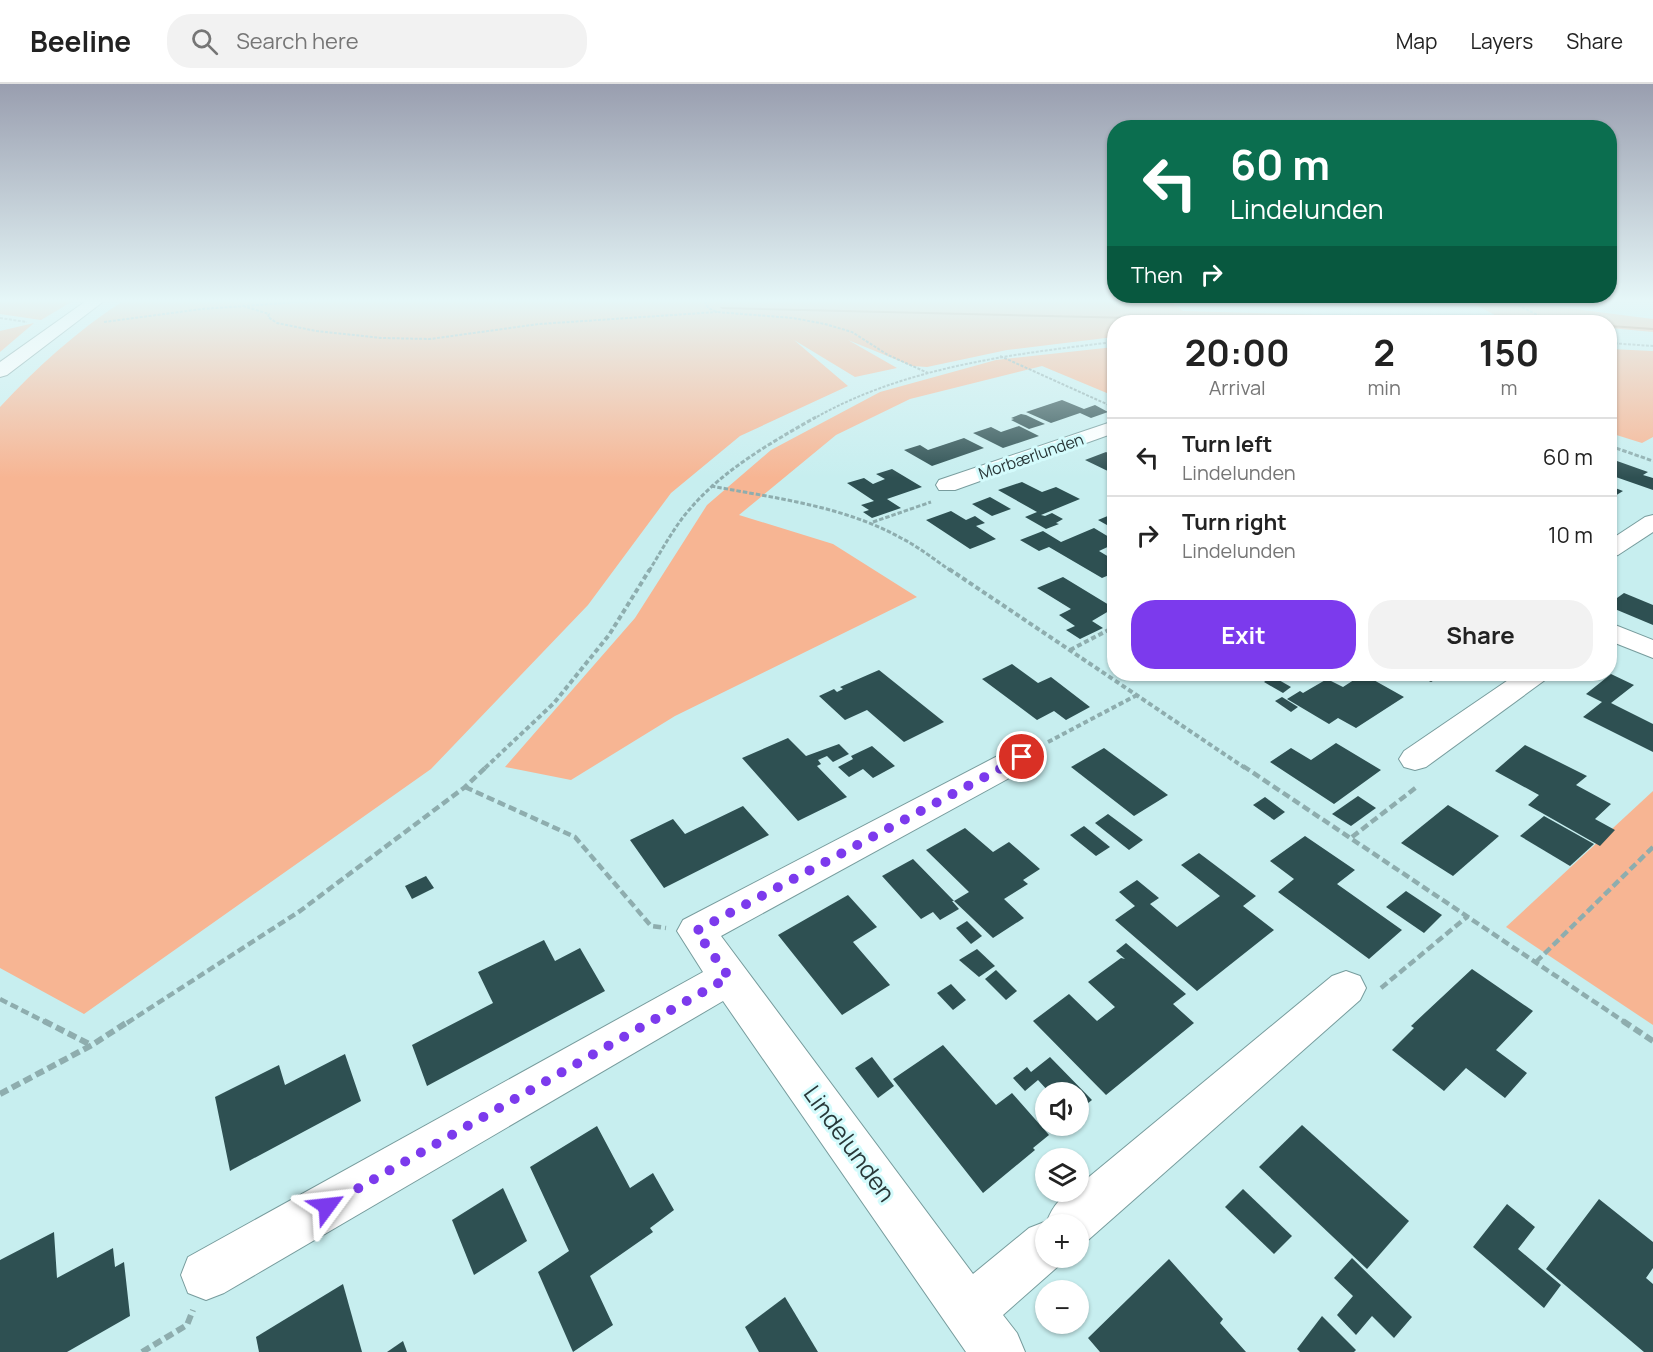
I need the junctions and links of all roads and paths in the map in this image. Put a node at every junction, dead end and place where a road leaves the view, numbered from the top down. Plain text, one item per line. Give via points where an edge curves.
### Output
1 (14, 360) edge
2 (899, 360) edge
3 (982, 360) edge
4 (1008, 360) edge
5 (0, 371) edge
6 (928, 373) junction
7 (1107, 404) edge
8 (1107, 429) edge
9 (1617, 448) edge
10 (1653, 461) edge
11 (947, 485) joint
12 (711, 486) junction
13 (872, 522) junction
14 (1653, 522) edge
15 (1617, 545) edge
16 (1107, 631) edge
17 (1617, 634) edge
18 (1069, 650) junction
19 (1653, 650) edge
20 (1107, 675) edge
21 (1117, 681) edge
22 (1525, 681) edge
23 (1137, 694) junction
24 (1022, 757) joint
25 (1415, 759) joint
26 (465, 787) junction
27 (1352, 837) junction
28 (1653, 847) edge
29 (1468, 916) junction
30 (696, 931) junction
31 (1536, 962) junction
32 (729, 977) junction
33 (1346, 988) joint
34 (0, 999) edge
35 (1653, 1041) edge
36 (92, 1045) junction
37 (0, 1094) edge
38 (1082, 1214) edge
39 (1035, 1254) edge
40 (206, 1275) joint
41 (968, 1311) junction
42 (142, 1352) edge
43 (998, 1352) edge

1 - 5 street
2 - 6 path
3 - 6 path
4 - 7 path
6 - 12 path via 867,391 823,413 752,454
8 - 11 street, Morbærlunden
9 - 10 path
11 - 13 path via 958,492
12 - 13 path
12 - 26 path via 684,517 609,635 554,704
13 - 18 path
14 - 15 street
16 - 18 path
17 - 19 street
18 - 20 path
21 - 23 path
22 - 25 street
23 - 24 path
23 - 27 path
24 - 30 street
25 - 27 path via 1427,780
26 - 30 path via 575,837 651,926
26 - 36 path via 300,910
27 - 29 path
28 - 31 path
29 - 31 path
29 - 33 path via 1377,992
30 - 32 street, Lindelunden
31 - 35 path
32 - 40 street
32 - 41 street, Lindelunden
33 - 38 street
34 - 36 path
36 - 37 path
39 - 41 street
40 - 42 path via 187,1325
41 - 43 street, Lindelunden

